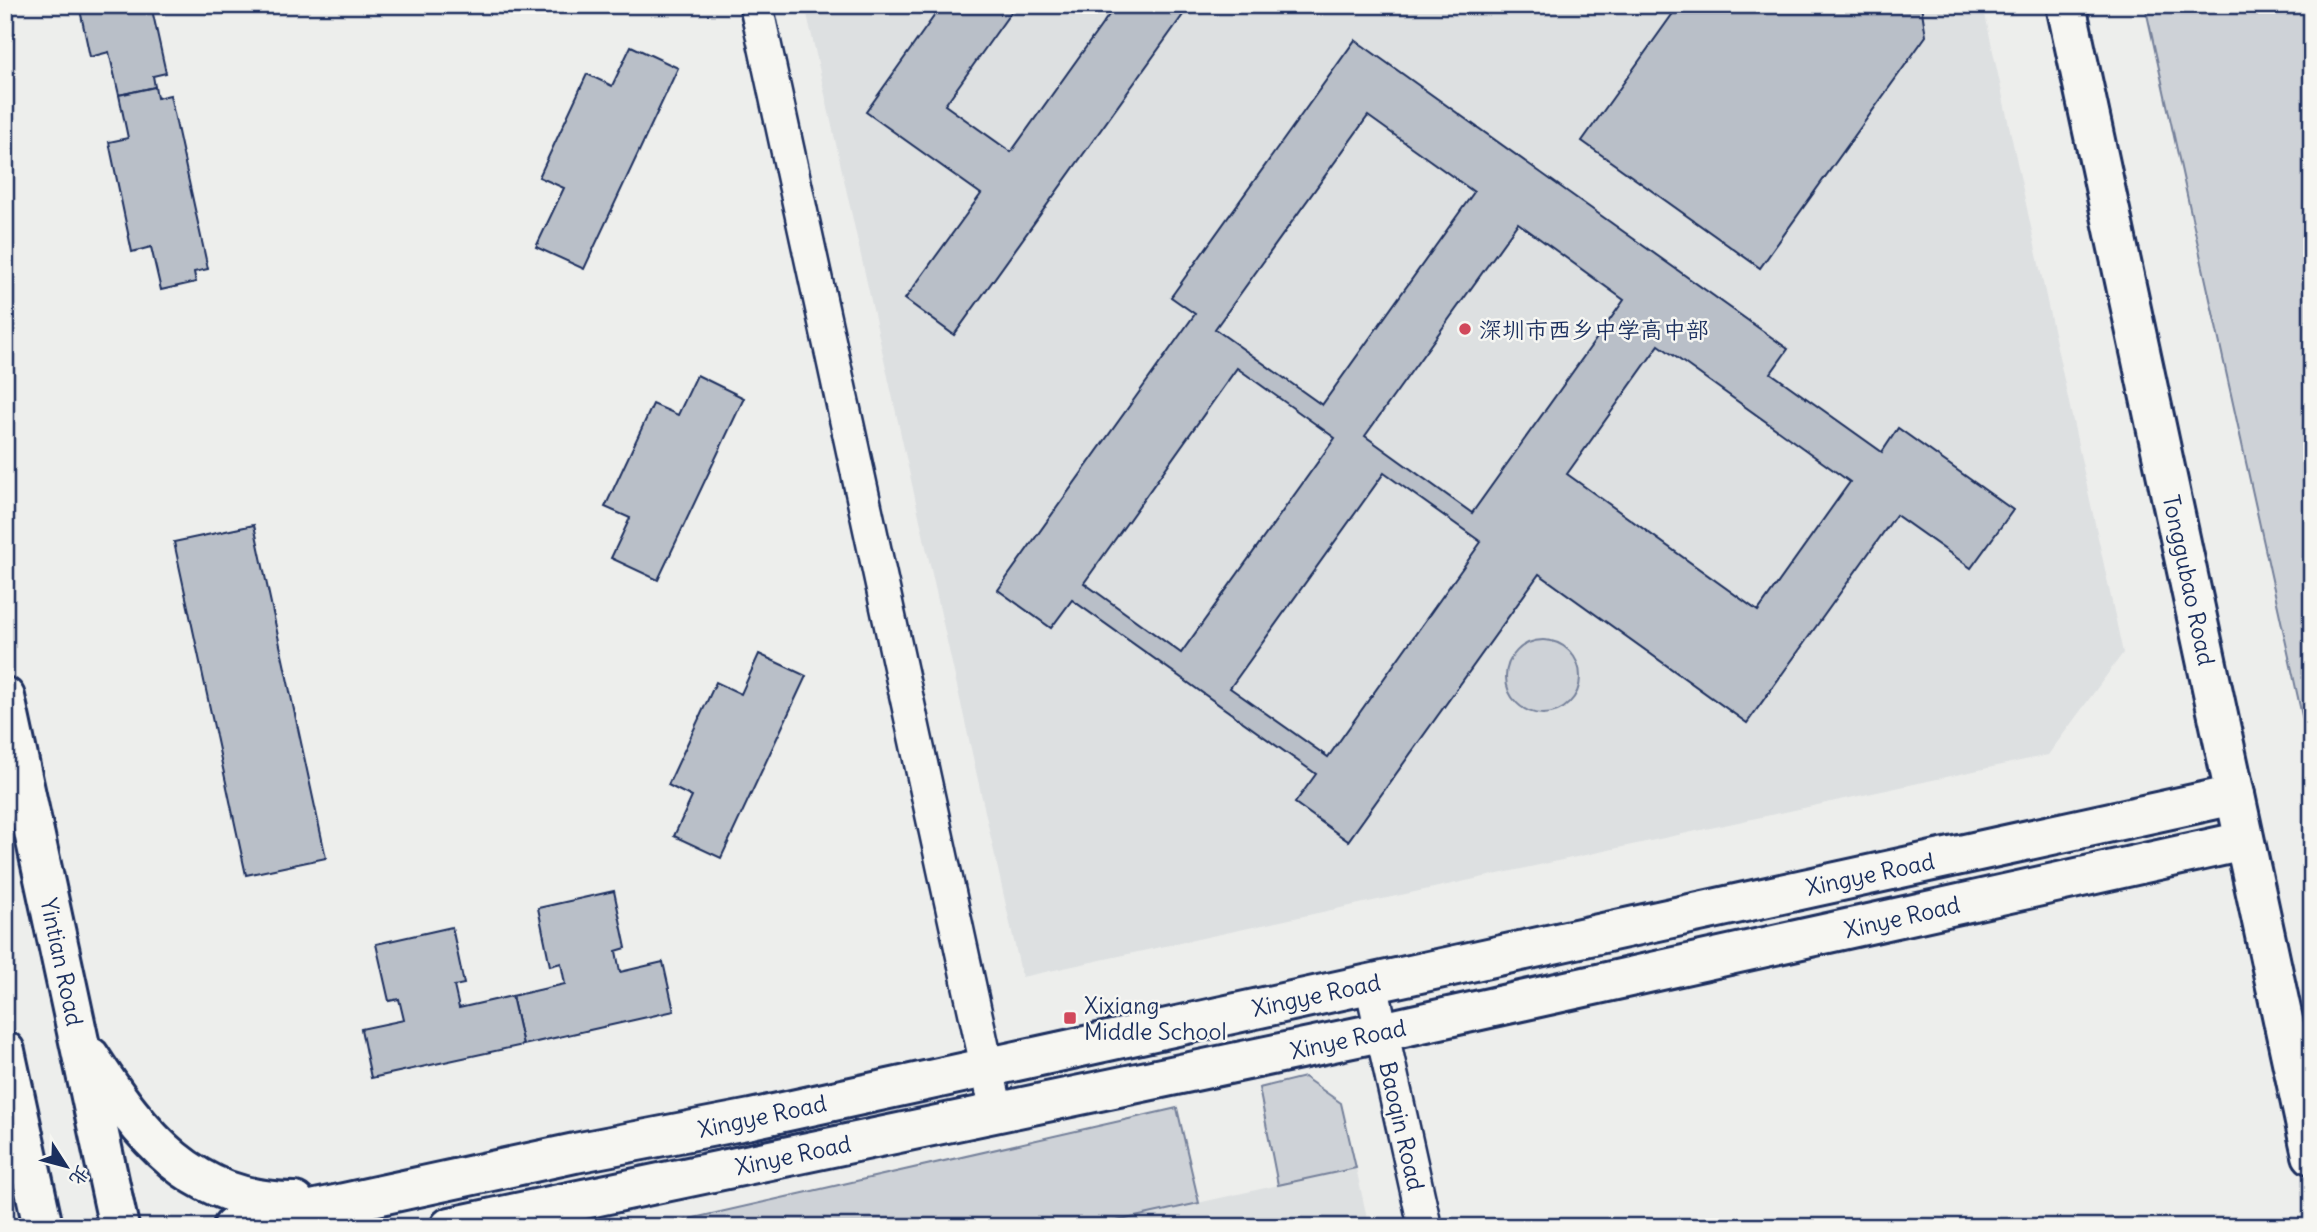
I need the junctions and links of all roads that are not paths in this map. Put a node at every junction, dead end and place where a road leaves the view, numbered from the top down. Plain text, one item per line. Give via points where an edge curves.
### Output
1 (756, 5) edge
2 (2066, 5) edge
3 (5, 697) edge
4 (2235, 795) junction
5 (2244, 841) junction
6 (1371, 984) junction
7 (1381, 1032) junction
8 (79, 1041) junction
9 (5, 1053) edge
10 (986, 1067) junction
11 (997, 1113) junction
12 (2312, 1155) edge
13 (346, 1202) junction
14 (43, 1227) edge
15 (118, 1227) edge
16 (233, 1227) edge
17 (450, 1227) edge
18 (1425, 1227) edge

1 - 10 street
2 - 4 main road, Tonggubao Road
3 - 8 main road, Yintian Road
4 - 5 main road, Tonggubao Road
4 - 6 main road, Xingye Road
5 - 7 main road, Xinye Road
5 - 12 main road, Tonggubao Road
6 - 7 street, Baoqin Road
6 - 10 main road, Xingye Road
7 - 11 main road, Xinye Road
7 - 18 street, Baoqin Road
8 - 13 main road via 144,1132 178,1165 205,1183 275,1202
8 - 15 main road, Yintian Road
9 - 14 main road
10 - 11 street
10 - 13 main road, Xingye Road
11 - 17 main road, Xinye Road
13 - 16 main road, Xingye Road

